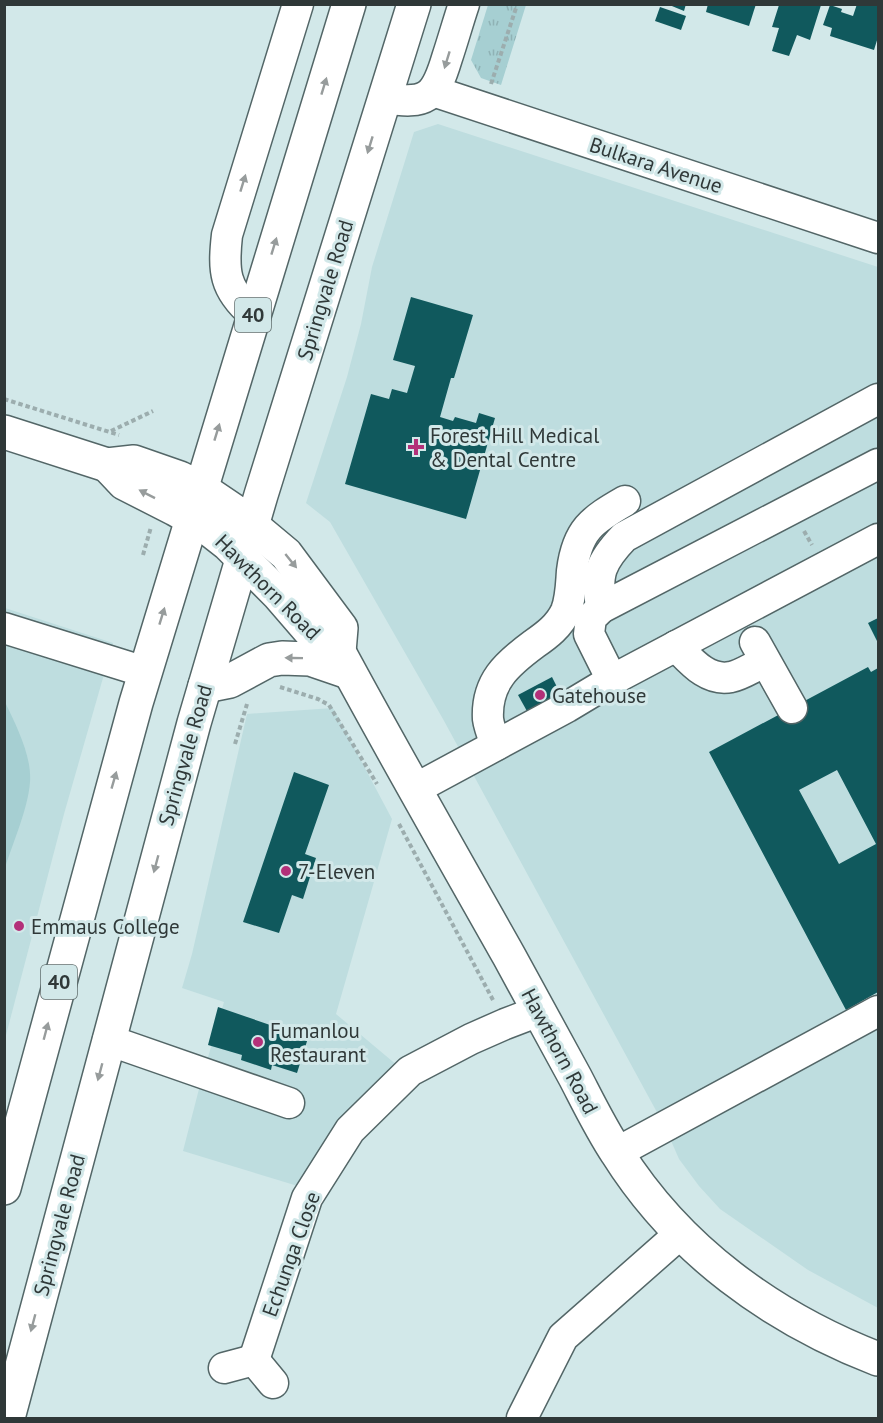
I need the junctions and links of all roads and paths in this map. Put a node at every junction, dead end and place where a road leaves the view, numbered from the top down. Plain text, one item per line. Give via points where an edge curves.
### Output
1 (298, 4) edge
2 (349, 4) edge
3 (414, 4) edge
4 (464, 4) edge
5 (516, 8) dead end
6 (490, 85) dead end
7 (433, 91) junction
8 (384, 98) junction
9 (879, 238) edge
10 (253, 314) junction
11 (4, 399) edge
12 (879, 399) edge
13 (153, 411) dead end
14 (4, 432) edge
15 (110, 432) junction
16 (120, 435) dead end
17 (879, 464) edge
18 (625, 501) dead end
19 (195, 503) junction
20 (791, 509) junction
21 (252, 524) junction
22 (151, 527) dead end
23 (879, 539) edge
24 (144, 555) dead end
25 (242, 557) junction
26 (824, 567) junction
27 (601, 608) junction
28 (4, 628) edge
29 (676, 646) junction
30 (344, 662) junction
31 (145, 672) junction
32 (612, 680) junction
33 (205, 686) junction
34 (275, 686) dead end
35 (249, 700) dead end
36 (792, 708) dead end
37 (235, 744) dead end
38 (496, 745) junction
39 (377, 784) dead end
40 (415, 789) junction
41 (399, 824) dead end
42 (493, 1000) dead end
43 (539, 1011) junction
44 (879, 1011) edge
45 (108, 1040) junction
46 (289, 1104) dead end
47 (616, 1153) junction
48 (4, 1188) edge
49 (681, 1233) junction
50 (879, 1359) edge
51 (254, 1360) junction
52 (224, 1368) dead end
53 (273, 1383) dead end
54 (8, 1419) edge
55 (522, 1419) edge

10 -> 1 street via 232,293 225,259 227,234
10 -> 2 main road, 40
3 - 8 main road, Springvale Road
4 -> 7 street via 441,78
5 - 6 path
7 - 8 street via 404,102
7 - 9 street, Bulkara Avenue
8 -> 21 main road, Springvale Road
19 -> 10 main road, 40
11 - 15 path
12 - 27 street via 624,537 608,554 599,575
13 - 15 path
14 - 19 main road, Hawthorn Road via 107,465 124,483
15 - 16 path
17 - 20 street
18 - 38 street via 596,518 584,532 576,551 566,611 556,627 511,661 496,678 488,721
19 - 21 main road, Hawthorn Road
19 - 25 main road, Hawthorn Road via 205,526
31 -> 19 main road, 40
20 - 26 path
20 - 27 street
21 - 25 main road, Springvale Road
21 -> 30 main road, Hawthorn Road via 286,554 336,620 341,628
22 - 24 path
23 - 26 street
25 - 30 main road, Hawthorn Road via 316,638
25 - 33 main road, Springvale Road
26 - 29 street
27 - 32 street via 591,618 589,634
28 - 31 street
29 - 32 street
29 - 36 street via 696,666 716,677 731,677 760,652
30 -> 33 main road via 269,660 230,681
30 - 40 main road, Hawthorn Road
48 -> 31 main road, 40
32 - 38 street
33 -> 45 main road, Springvale Road
34 - 39 path via 329,705
35 - 37 path
38 - 40 street
40 - 43 main road, Hawthorn Road
41 - 42 path
43 - 47 main road, Hawthorn Road
43 - 51 street, Echunga Close via 471,1039 410,1071 350,1130 307,1198
44 - 47 street
45 - 46 street
45 -> 54 main road, Springvale Road
47 - 49 main road, Hawthorn Road
49 - 50 main road, Hawthorn Road via 731,1279 788,1317 822,1336
49 - 55 street via 563,1337
51 - 52 street
51 - 53 street

